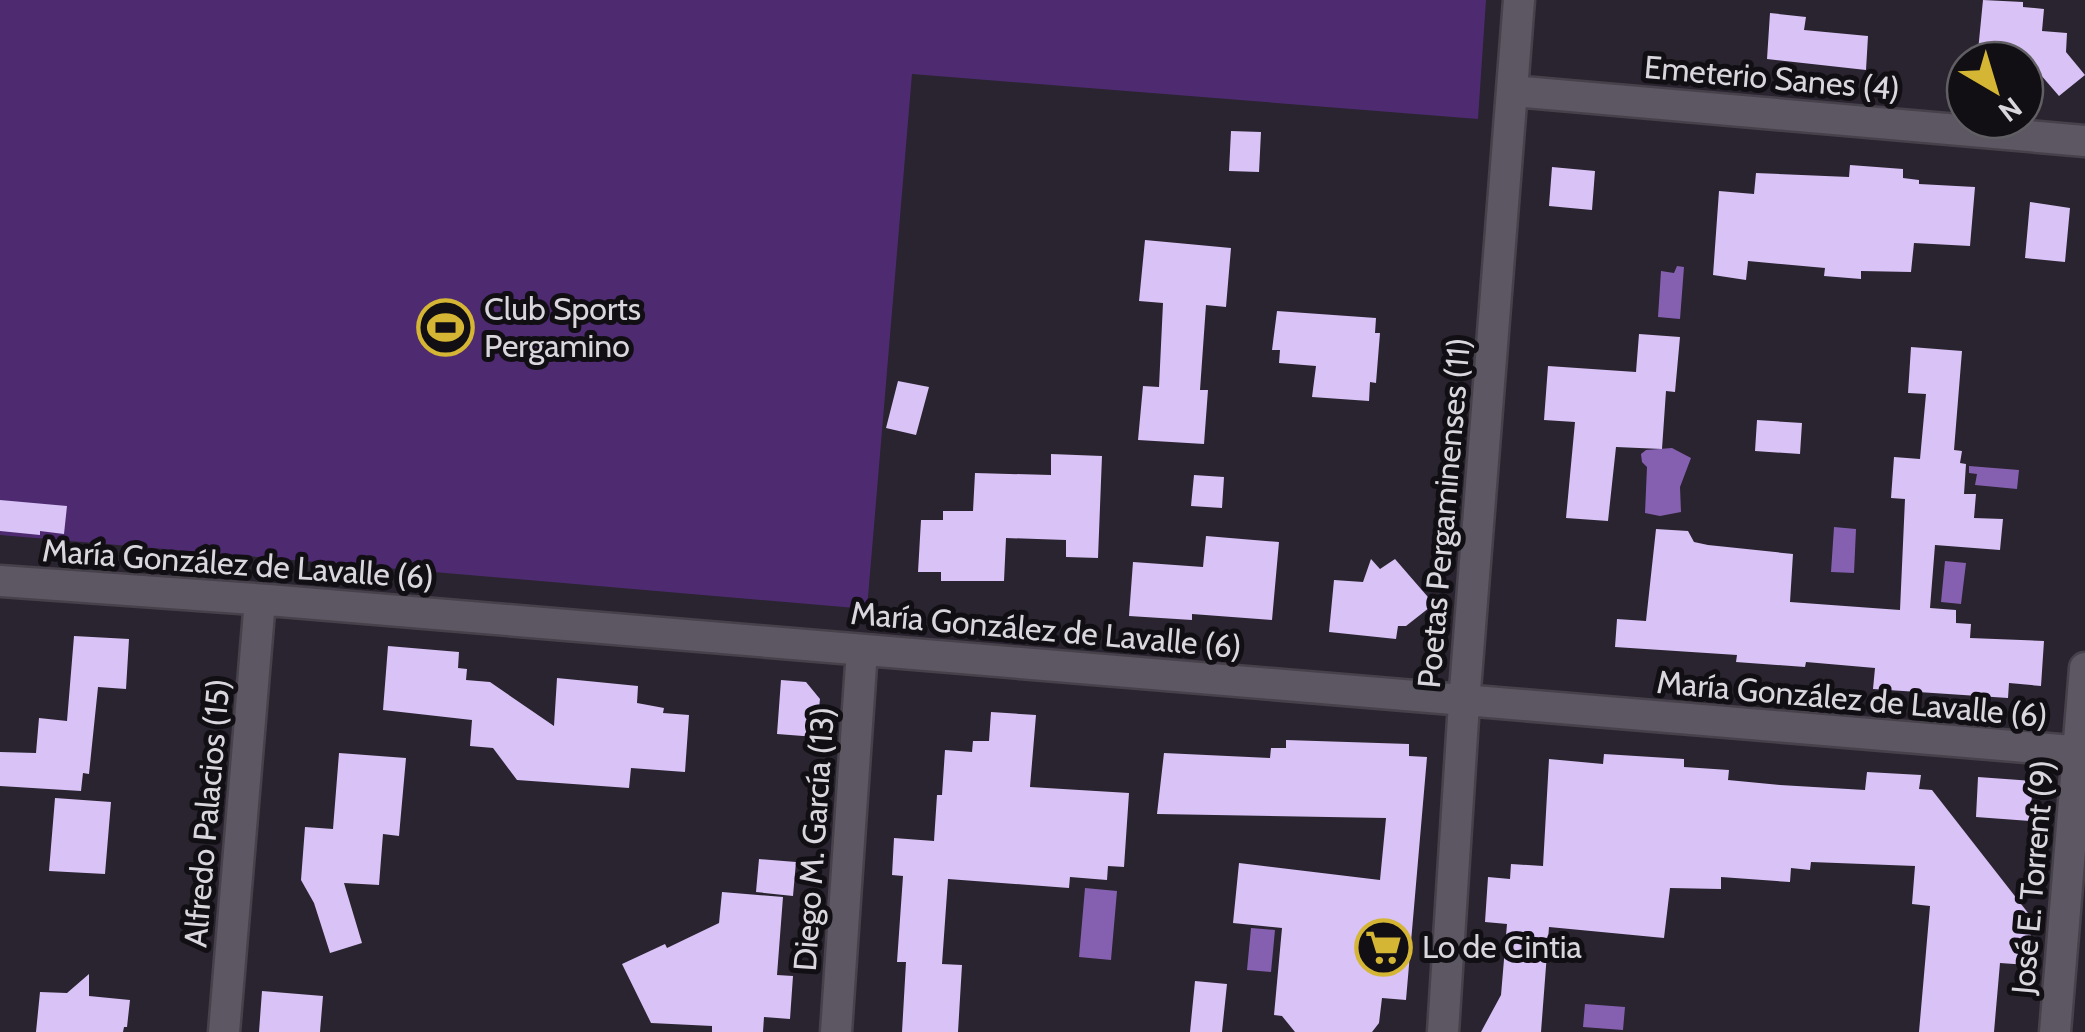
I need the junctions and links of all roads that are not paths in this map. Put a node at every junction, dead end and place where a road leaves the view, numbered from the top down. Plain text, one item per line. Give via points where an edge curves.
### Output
1 (1519, 0) edge
2 (1512, 91) junction
3 (2085, 140) edge
4 (0, 581) edge
5 (260, 600) junction
6 (862, 650) junction
7 (2085, 668) edge
8 (1464, 703) junction
9 (2082, 752) edge
10 (224, 1032) edge
11 (836, 1032) edge
12 (1443, 1032) edge
13 (2056, 1032) edge

1 - 2 street, Poetas Pergaminenses (11)
2 - 3 street, Emeterio Sanes (4)
2 - 8 street, Poetas Pergaminenses (11)
4 - 5 street, María González de Lavalle (6)
5 - 6 street, María González de Lavalle (6)
5 - 10 street, Alfredo Palacios (15)
6 - 8 street, María González de Lavalle (6)
6 - 11 street, Diego M. García (13)
7 - 9 street, José E. Torrent (9)
8 - 9 street, María González de Lavalle (6)
8 - 12 street, Poetas Pergaminenses (11)
9 - 13 street, José E. Torrent (9)

